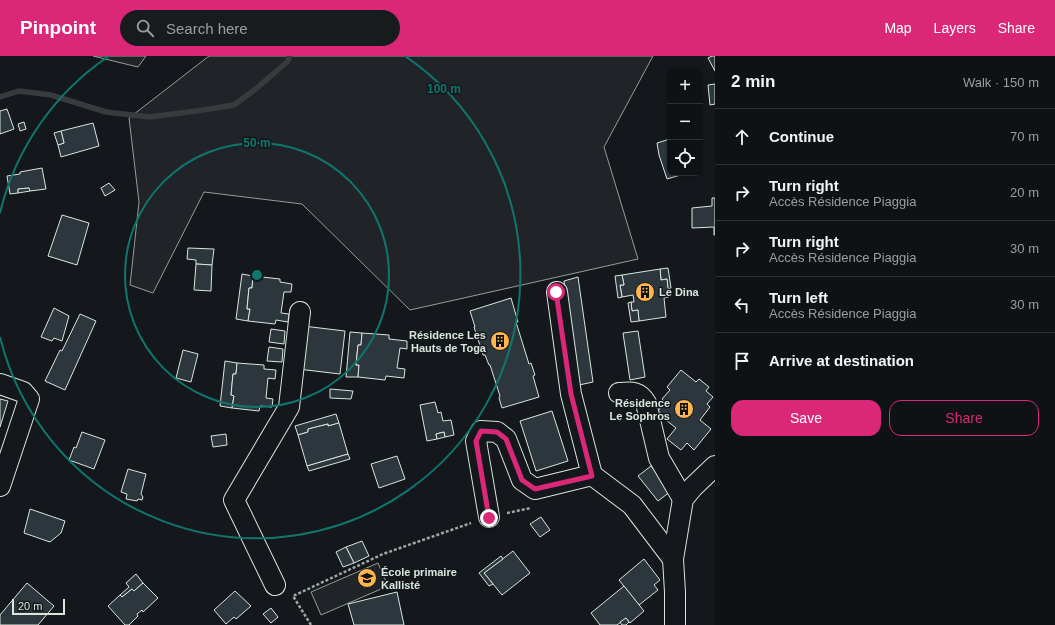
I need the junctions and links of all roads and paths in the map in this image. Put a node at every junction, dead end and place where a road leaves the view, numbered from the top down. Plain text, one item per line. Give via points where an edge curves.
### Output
1 (556, 292) dead end
2 (300, 312) dead end
3 (0, 384) edge
4 (619, 393) dead end
5 (715, 466) edge
6 (592, 476) junction
7 (0, 486) edge
8 (683, 499) junction
9 (489, 518) dead end
10 (674, 559) junction
11 (335, 576) dead end
12 (275, 585) dead end
13 (311, 625) edge
14 (675, 625) edge

1 - 6 street via 571,394
2 - 12 street via 289,407 234,500
3 - 7 street via 23,392 29,399
4 - 8 street via 633,392 642,396 646,403 659,458
5 - 8 street
6 - 9 street via 535,489 522,480 506,439 497,432 481,431 476,441
6 - 10 street via 632,505
8 - 10 street
10 - 14 street
11 - 13 path via 293,596

